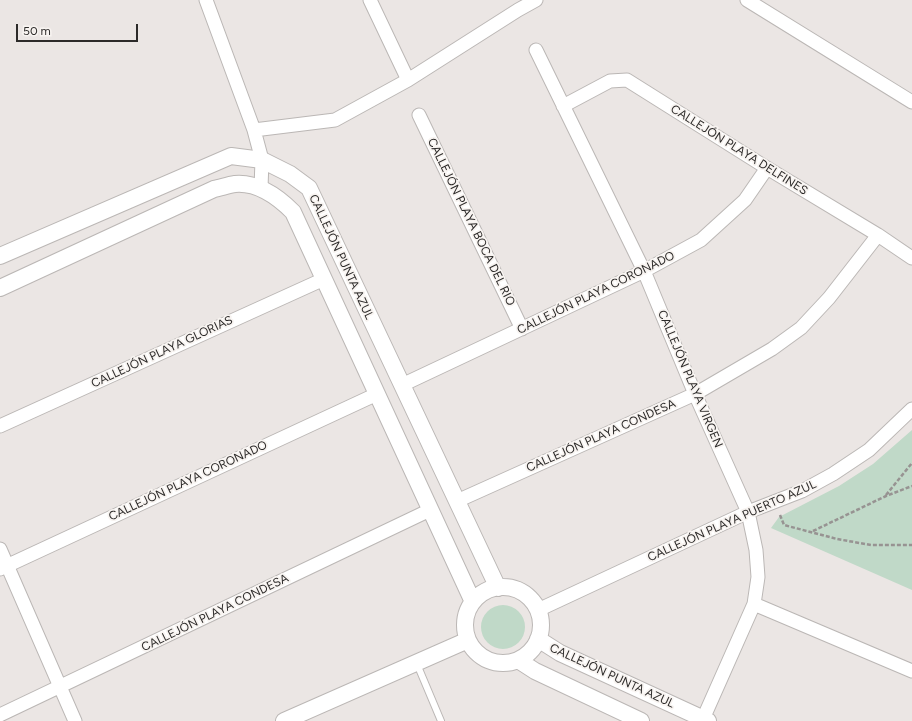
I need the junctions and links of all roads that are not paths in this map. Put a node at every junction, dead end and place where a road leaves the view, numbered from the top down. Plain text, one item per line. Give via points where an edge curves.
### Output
1 (206, 0) edge
2 (370, 0) edge
3 (536, 0) edge
4 (747, 0) edge
5 (763, 4) edge
6 (516, 5) edge
7 (536, 50) dead end
8 (408, 80) junction
9 (912, 102) edge
10 (563, 106) junction
11 (419, 115) dead end
12 (254, 130) junction
13 (262, 160) junction
14 (767, 168) junction
15 (261, 188) junction
16 (878, 235) junction
17 (0, 256) edge
18 (912, 258) edge
19 (644, 271) junction
20 (324, 279) junction
21 (0, 288) edge
22 (522, 329) junction
23 (402, 385) junction
24 (377, 394) junction
25 (695, 394) junction
26 (912, 409) edge
27 (0, 426) edge
28 (457, 501) junction
29 (430, 510) junction
30 (748, 512) junction
31 (0, 549) edge
32 (4, 567) edge
33 (498, 588) junction
34 (473, 602) junction
35 (754, 604) junction
36 (538, 610) junction
37 (468, 640) junction
38 (538, 640) junction
39 (518, 660) junction
40 (417, 662) junction
41 (912, 671) edge
42 (60, 688) junction
43 (0, 715) edge
44 (706, 720) edge
45 (75, 721) edge
46 (284, 721) edge
47 (441, 721) edge
48 (641, 721) edge

1 - 12 street
2 - 8 street
3 - 6 street
4 - 5 street
5 - 9 street
6 - 8 street
7 - 10 street, CALLEJÓN PLAYA VIRGEN
8 - 12 street via 335,120
10 - 14 street, CALLEJÓN PLAYA DELFINES via 610,81 627,80
10 - 19 street, CALLEJÓN PLAYA VIRGEN
11 - 22 street, CALLEJÓN PLAYA BOCA DEL RIO
12 - 13 street
13 - 15 street
13 - 17 street, CALLEJÓN PUNTA AZUL via 231,156
13 - 23 street, CALLEJÓN PUNTA AZUL via 290,174 309,188
14 - 16 street, CALLEJÓN PLAYA DELFINES
14 - 19 street, CALLEJÓN PLAYA CORONADO via 745,200 701,240
15 - 20 street, CALLEJÓN PUNTA AZUL via 293,212
15 - 21 street, CALLEJÓN PUNTA AZUL via 236,184 214,189
16 - 18 street, CALLEJÓN PLAYA DELFINES
16 - 25 street, CALLEJÓN PLAYA CONDESA via 829,298 801,328 772,349
19 - 22 street, CALLEJÓN PLAYA CORONADO
19 - 25 street, CALLEJÓN PLAYA VIRGEN
20 - 24 street, CALLEJÓN PUNTA AZUL
20 - 27 street, CALLEJÓN PLAYA GLORIAS
22 - 23 street, CALLEJÓN PLAYA CORONADO
23 - 28 street, CALLEJÓN PUNTA AZUL
24 - 29 street, CALLEJÓN PUNTA AZUL
24 - 32 street, CALLEJÓN PLAYA CORONADO
25 - 28 street, CALLEJÓN PLAYA CONDESA
25 - 30 street, CALLEJÓN PLAYA VIRGEN
26 - 30 street, CALLEJÓN PLAYA PUERTO AZUL via 869,450 833,474
28 - 33 street, CALLEJÓN PUNTA AZUL
29 - 34 street, CALLEJÓN PUNTA AZUL
29 - 42 street, CALLEJÓN PLAYA CONDESA
30 - 35 street, CALLEJÓN PLAYA VIRGEN via 758,577
30 - 36 street, CALLEJÓN PLAYA PUERTO AZUL
31 - 32 street
32 - 42 street
33 - 34 street via 484,593
33 - 36 street via 518,590 533,602
34 - 37 street via 466,621
35 - 41 street
35 - 44 street, CALLEJÓN PLAYA VIRGEN
36 - 38 street via 541,625
37 - 39 street via 480,655 489,660 498,663
37 - 40 street
38 - 39 street via 533,648
38 - 44 street, CALLEJÓN PUNTA AZUL via 560,653
39 - 48 street via 535,671
40 - 46 street
40 - 47 lane
42 - 43 street, CALLEJÓN PLAYA CONDESA
42 - 45 street

